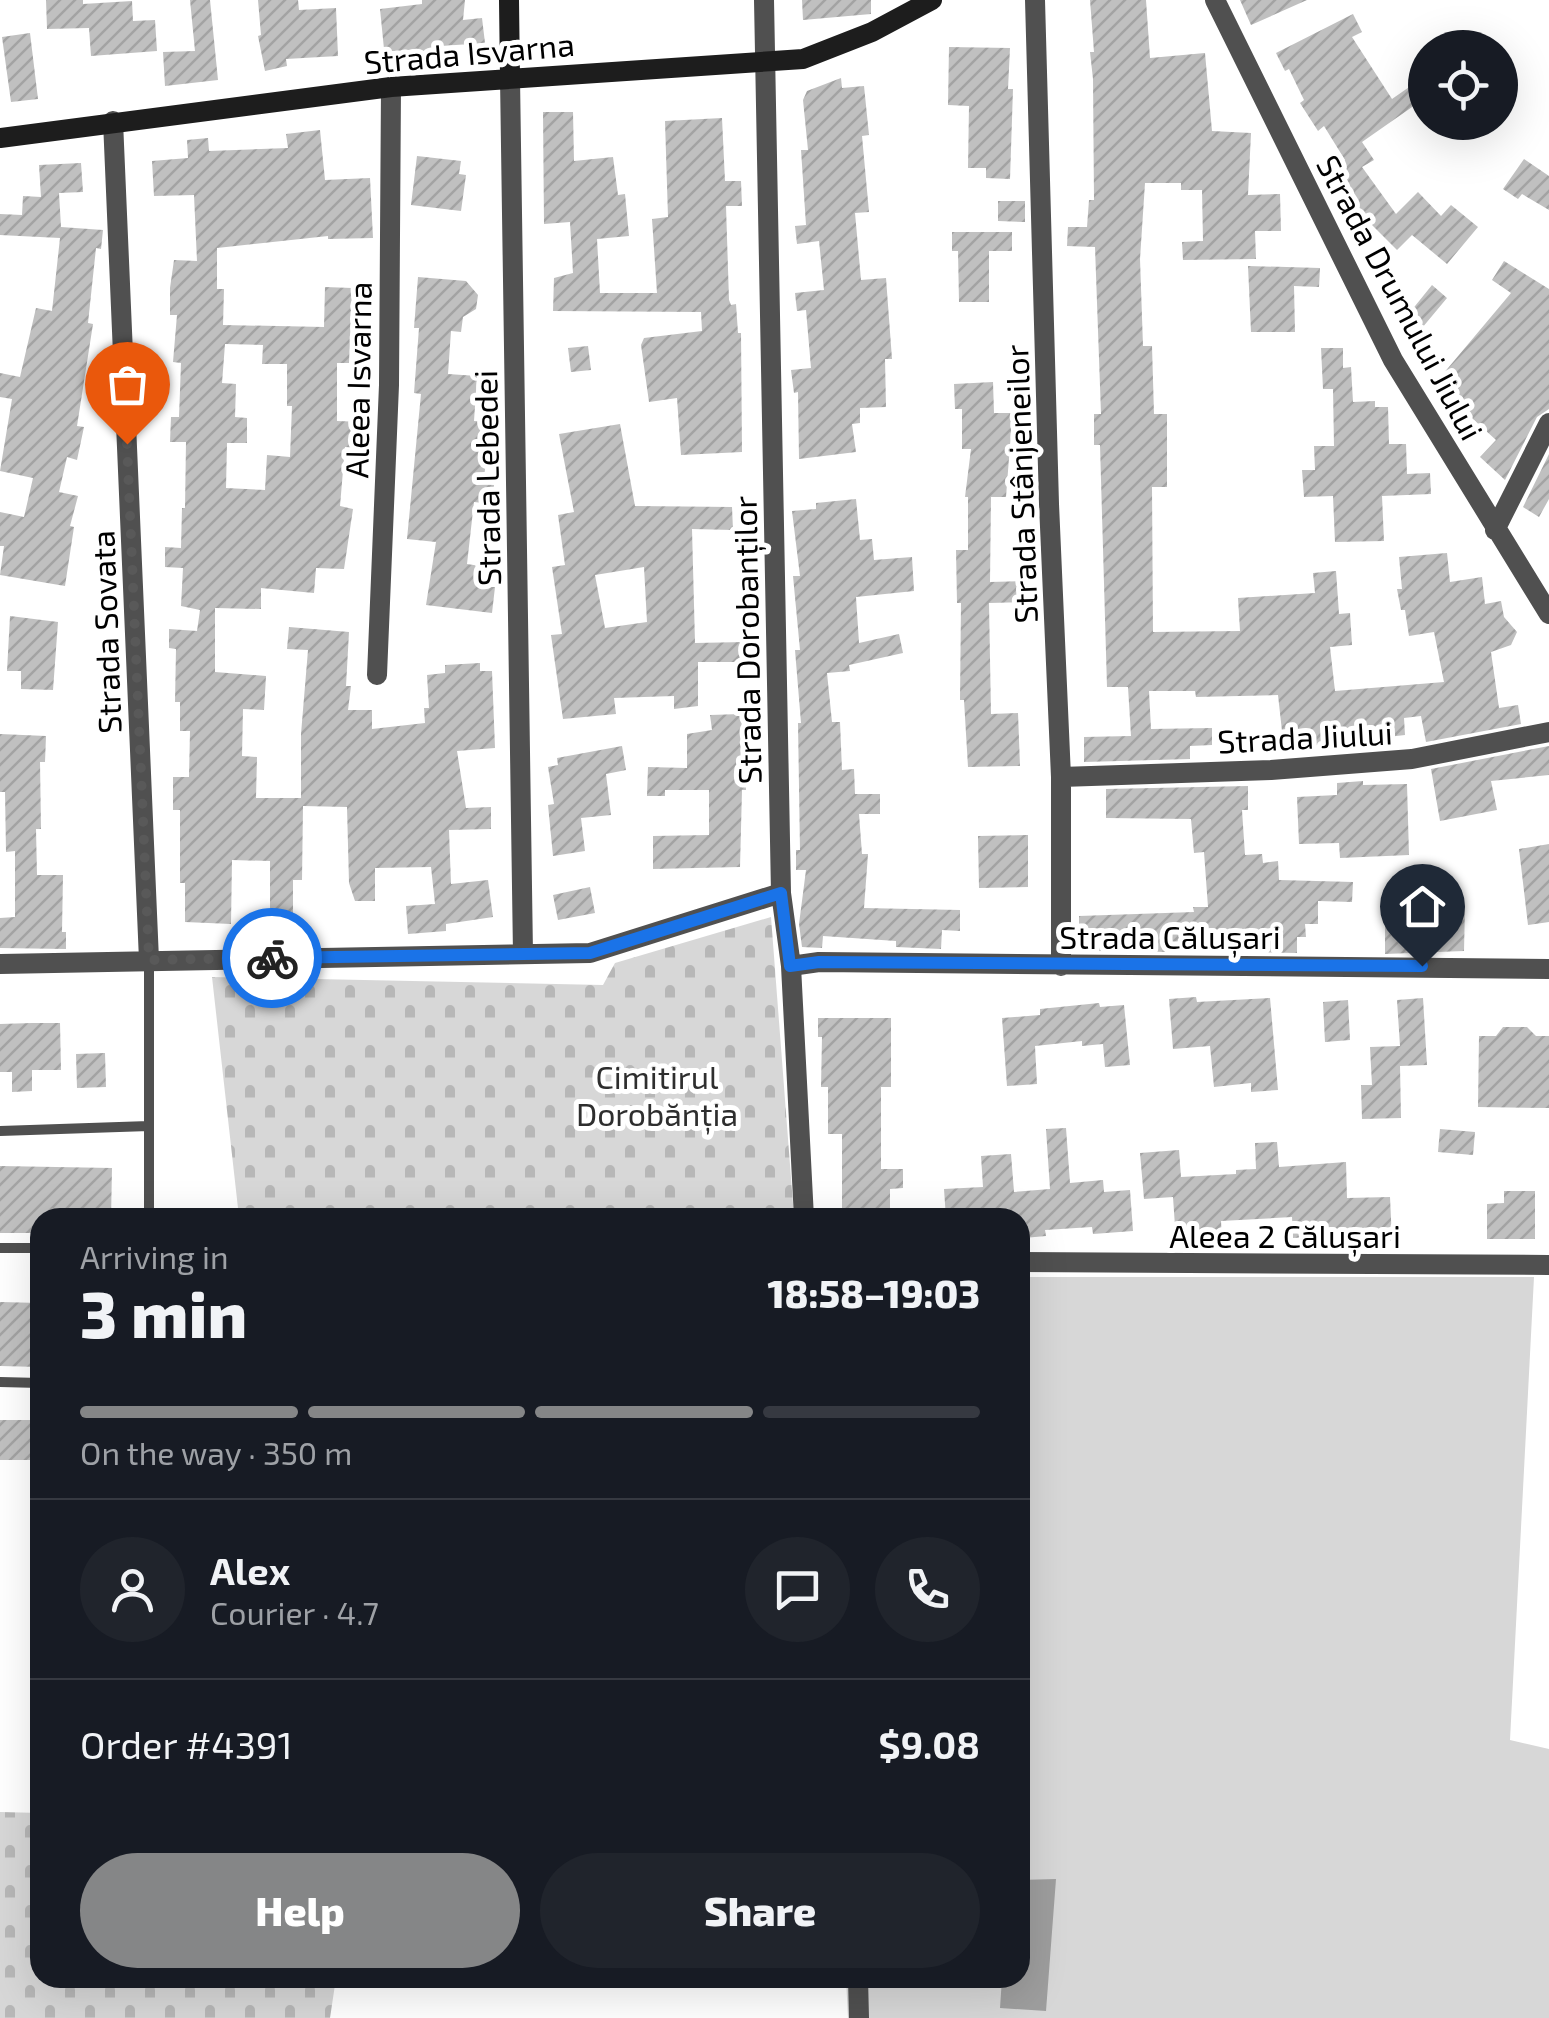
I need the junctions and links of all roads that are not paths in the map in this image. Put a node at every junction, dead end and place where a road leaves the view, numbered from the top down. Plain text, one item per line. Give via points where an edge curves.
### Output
1 (508, 0) edge
2 (764, 0) edge
3 (932, 0) edge
4 (1035, 0) edge
5 (1216, 0) edge
6 (763, 61) junction
7 (510, 78) junction
8 (391, 87) junction
9 (113, 121) junction
10 (0, 138) edge
11 (1549, 424) edge
12 (1495, 530) junction
13 (1549, 614) edge
14 (376, 675) dead end
15 (1549, 732) edge
16 (1062, 777) junction
17 (781, 893) junction
18 (523, 954) junction
19 (149, 960) junction
20 (0, 964) edge
21 (790, 966) junction
22 (1060, 966) junction
23 (1549, 969) edge
24 (149, 1126) junction
25 (0, 1131) edge
26 (149, 1208) edge
27 (803, 1208) edge
28 (0, 1248) edge
29 (30, 1248) edge
30 (1030, 1262) edge
31 (1549, 1265) edge
32 (0, 1382) edge
33 (30, 1383) edge
34 (858, 1988) edge
35 (859, 2018) edge

1 - 7 street, Strada Lebedei
2 - 6 street, Strada Dorobanților
3 - 6 street, Strada Isvarna via 803,59
4 - 16 street, Strada Stânjeneilor
5 - 12 street, Strada Drumului Jiului via 1392,360
6 - 7 street, Strada Isvarna
6 - 17 street, Strada Dorobanților
7 - 8 street, Strada Isvarna
7 - 18 street, Strada Lebedei
8 - 9 street, Strada Isvarna
8 - 14 street, Aleea Isvarna
9 - 10 street, Strada Isvarna
9 - 19 street, Strada Sovata
11 - 12 street
12 - 13 street, Strada Drumului Jiului
15 - 16 street, Strada Jiului via 1412,760
16 - 22 street, Strada Stânjeneilor
17 - 18 street via 590,953
17 - 21 street, Strada Dorobanților
18 - 19 street
19 - 20 street
19 - 24 lane
21 - 22 street, Strada Călușari
21 - 27 street, Strada Dorobanților
22 - 23 street, Strada Călușari
24 - 25 lane
24 - 26 lane
28 - 29 lane
30 - 31 street, Aleea 2 Călușari
32 - 33 lane
34 - 35 street

